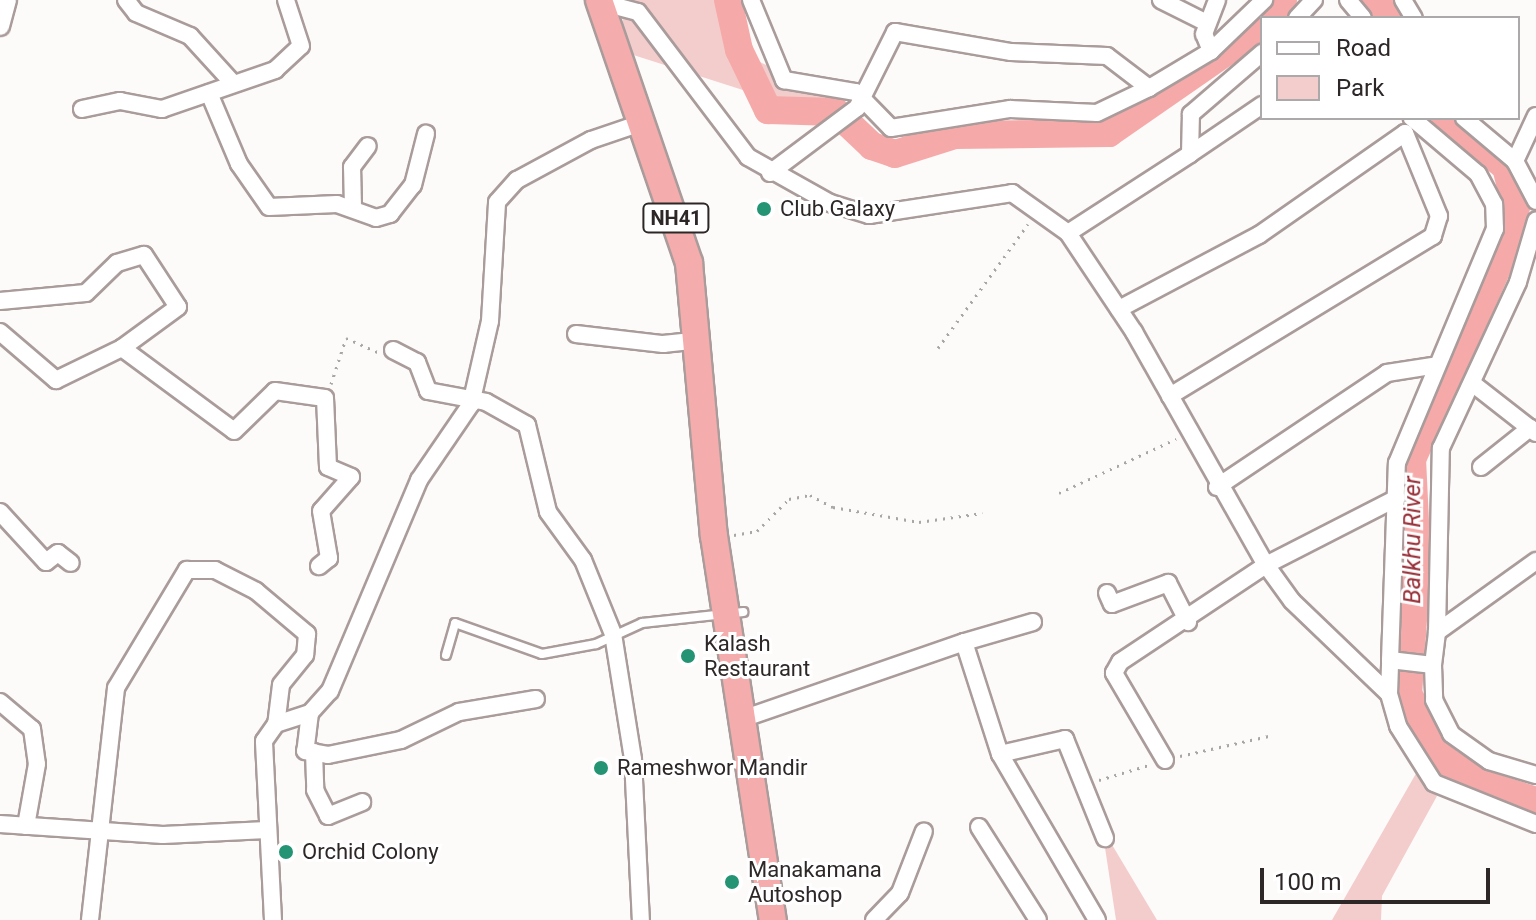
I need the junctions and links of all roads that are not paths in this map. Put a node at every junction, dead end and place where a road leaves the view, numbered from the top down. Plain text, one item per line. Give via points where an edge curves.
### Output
1 (7, 0) edge
2 (126, 0) edge
3 (286, 0) edge
4 (751, 0) edge
5 (1161, 0) edge
6 (1217, 0) edge
7 (1264, 0) edge
8 (1314, 0) edge
9 (1348, 0) edge
10 (600, 1) edge
11 (1299, 16) edge
12 (1361, 16) edge
13 (1207, 23) junction
14 (0, 26) edge
15 (1211, 51) junction
16 (1260, 55) edge
17 (232, 82) junction
18 (1149, 88) junction
19 (209, 93) junction
20 (861, 102) junction
21 (1260, 106) edge
22 (82, 109) dead end
23 (1536, 116) edge
24 (1466, 120) edge
25 (644, 122) junction
26 (1410, 123) edge
27 (426, 134) dead end
28 (368, 146) dead end
29 (1190, 154) junction
30 (1515, 161) junction
31 (770, 173) junction
32 (1536, 201) edge
33 (353, 207) junction
34 (1536, 221) edge
35 (1068, 233) junction
36 (0, 301) edge
37 (1119, 309) junction
38 (0, 332) edge
39 (576, 334) dead end
40 (700, 340) junction
41 (122, 348) junction
42 (393, 350) dead end
43 (1432, 366) junction
44 (1472, 383) junction
45 (1170, 396) junction
46 (471, 404) junction
47 (1533, 430) edge
48 (710, 445) junction
49 (1481, 467) dead end
50 (1217, 487) junction
51 (1397, 498) junction
52 (0, 512) edge
53 (1536, 561) edge
54 (71, 563) dead end
55 (1266, 565) junction
56 (319, 566) dead end
57 (1107, 593) dead end
58 (734, 614) junction
59 (1033, 622) dead end
60 (1188, 622) junction
61 (1437, 632) junction
62 (613, 634) junction
63 (964, 642) junction
64 (446, 655) dead end
65 (1394, 661) junction
66 (1427, 664) junction
67 (1389, 694) junction
68 (536, 699) dead end
69 (0, 702) edge
70 (310, 713) junction
71 (750, 717) junction
72 (276, 724) junction
73 (314, 752) junction
74 (1000, 754) junction
75 (1165, 760) dead end
76 (1536, 775) edge
77 (362, 802) dead end
78 (1536, 824) edge
79 (26, 826) junction
80 (979, 827) dead end
81 (2, 829) edge
82 (267, 830) junction
83 (102, 831) junction
84 (924, 831) dead end
85 (1105, 838) dead end
86 (90, 920) edge
87 (273, 920) edge
88 (641, 920) edge
89 (773, 920) edge
90 (784, 920) edge
91 (874, 920) edge
92 (1038, 920) edge
93 (1097, 920) edge

1 - 14 street
2 - 17 street via 136,13 190,36
3 - 17 street via 301,46 275,70
4 - 20 street via 784,80
5 - 13 street
6 - 13 street
7 - 15 street
8 - 11 street
9 - 12 street
10 - 25 highway, NH41
10 - 31 street via 638,12 733,144
13 - 15 street
15 - 18 street
16 - 29 street via 1191,114
17 - 19 street
18 - 20 street via 1097,113 1010,109 891,128
18 - 20 street via 1107,56 1011,52 895,32
19 - 22 street via 162,109 120,101
19 - 33 street via 239,164 269,207
20 - 31 street via 834,129
21 - 29 street
23 - 30 street
24 - 30 street
25 - 40 highway, NH41 via 680,229
25 - 46 street via 591,140 502,192 492,224 490,321
26 - 37 street via 1259,235
26 - 43 street via 1478,174 1494,204 1482,268
26 - 45 street via 1439,216 1433,236
27 - 33 street via 401,203 376,218
28 - 33 street via 352,167
29 - 35 street
30 - 32 street
31 - 35 street via 850,212 918,210 1012,193
34 - 44 street via 1518,282
35 - 37 street
36 - 41 street via 86,293 117,263 144,255 178,307
37 - 45 street
38 - 41 street via 56,380
39 - 40 street via 663,344
40 - 48 highway, NH41
41 - 56 street via 234,431 275,391 325,398 328,467 351,477 321,511 329,558
42 - 46 street via 417,362 428,391
43 - 50 street via 1387,373
43 - 51 street via 1397,463
44 - 47 street
44 - 61 street via 1438,466
45 - 50 street
46 - 62 street via 486,402 527,425 548,512 583,560
46 - 70 street via 419,480 348,655
47 - 49 street
48 - 58 highway, NH41
48 - 58 highway, NH41 via 730,536
50 - 55 street
51 - 55 street
51 - 65 street
52 - 54 street via 46,562 58,553
53 - 61 street
55 - 60 street
55 - 67 street via 1292,601
57 - 60 street via 1112,604 1168,583
58 - 62 lane via 642,623
58 - 71 highway, NH41
59 - 63 street
60 - 75 street via 1114,673
61 - 66 street
62 - 64 lane via 542,654 455,623
62 - 88 street via 633,759
63 - 71 street
63 - 74 street
65 - 66 street
65 - 67 street
66 - 76 street via 1434,700 1451,734 1489,761
67 - 78 street via 1398,726 1434,783
68 - 73 street via 459,712 369,748
69 - 79 street via 32,729 37,764
70 - 72 street
70 - 73 street via 305,751
71 - 89 highway, NH41
71 - 90 highway, NH41
72 - 82 street via 264,741
72 - 83 street via 281,685 305,655 307,634 256,591 215,570 187,570 116,688
73 - 77 street via 315,790 328,816
74 - 85 street via 1065,739
74 - 93 street
79 - 81 street
79 - 83 street
80 - 92 street
82 - 83 street
82 - 87 street
83 - 86 street
84 - 91 street via 900,893

